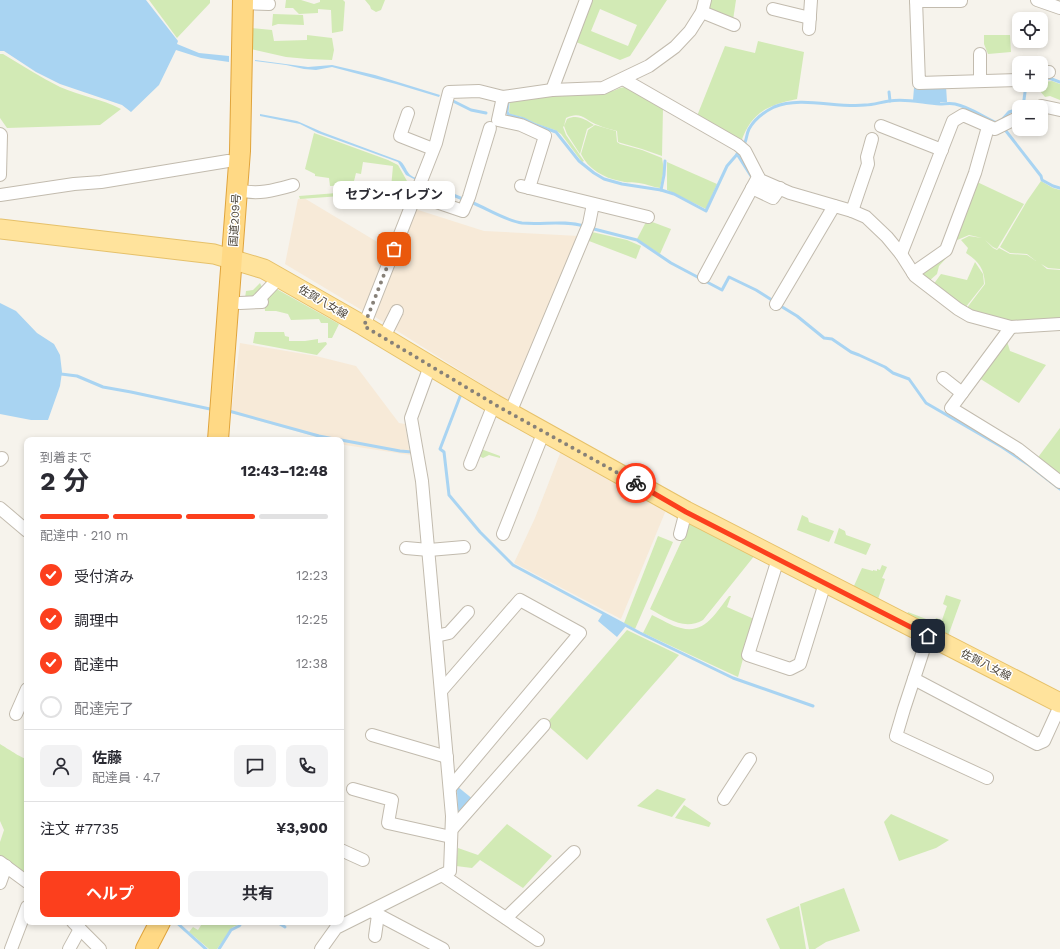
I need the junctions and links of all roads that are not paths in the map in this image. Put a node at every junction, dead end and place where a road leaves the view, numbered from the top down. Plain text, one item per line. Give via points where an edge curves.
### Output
1 (586, 0) edge
2 (811, 0) edge
3 (1037, 0) edge
4 (916, 1) edge
5 (961, 1) edge
6 (242, 3) edge
7 (269, 4) dead end
8 (704, 6) edge
9 (1060, 8) edge
10 (773, 9) dead end
11 (734, 25) dead end
12 (980, 54) dead end
13 (623, 80) junction
14 (1012, 80) edge
15 (980, 81) junction
16 (552, 90) junction
17 (503, 97) junction
18 (1048, 107) edge
19 (1060, 110) edge
20 (408, 113) dead end
21 (1012, 120) edge
22 (881, 126) dead end
23 (988, 127) junction
24 (490, 128) dead end
25 (0, 134) edge
26 (872, 139) dead end
27 (433, 149) junction
28 (942, 150) junction
29 (228, 161) dead end
30 (0, 167) edge
31 (0, 175) edge
32 (758, 177) junction
33 (293, 185) dead end
34 (752, 188) junction
35 (780, 188) junction
36 (237, 189) junction
37 (0, 195) edge
38 (416, 195) junction
39 (593, 204) junction
40 (834, 206) junction
41 (852, 211) junction
42 (648, 218) dead end
43 (0, 229) edge
44 (901, 254) junction
45 (232, 259) junction
46 (913, 273) junction
47 (704, 277) dead end
48 (280, 278) junction
49 (240, 303) dead end
50 (776, 304) dead end
51 (397, 311) dead end
52 (1060, 324) edge
53 (364, 326) junction
54 (1011, 327) junction
55 (388, 329) dead end
56 (430, 366) junction
57 (943, 378) dead end
58 (962, 393) junction
59 (502, 408) junction
60 (544, 431) junction
61 (218, 437) edge
62 (470, 464) dead end
63 (1060, 482) edge
64 (0, 508) edge
65 (686, 512) junction
66 (24, 526) edge
67 (503, 534) dead end
68 (680, 534) dead end
69 (464, 547) dead end
70 (406, 548) dead end
71 (429, 550) junction
72 (778, 558) junction
73 (825, 583) junction
74 (468, 612) dead end
75 (436, 636) junction
76 (928, 636) junction
77 (914, 679) junction
78 (441, 691) junction
79 (24, 696) edge
80 (1060, 703) edge
81 (1060, 706) edge
82 (16, 714) dead end
83 (544, 725) dead end
84 (372, 735) dead end
85 (447, 757) junction
86 (750, 759) dead end
87 (987, 778) dead end
88 (450, 788) junction
89 (353, 789) dead end
90 (724, 799) dead end
91 (452, 833) junction
92 (344, 851) edge
93 (574, 852) dead end
94 (363, 860) dead end
95 (3, 864) edge
96 (442, 875) junction
97 (24, 880) edge
98 (0, 883) edge
99 (375, 913) junction
100 (24, 914) edge
101 (506, 918) junction
102 (344, 922) edge
103 (76, 925) edge
104 (158, 925) edge
105 (334, 925) edge
106 (375, 936) dead end
107 (538, 940) dead end
108 (443, 948) edge
109 (11, 949) edge
110 (69, 949) edge
111 (100, 949) edge
112 (146, 949) edge
113 (321, 949) edge

1 - 16 street
2 - 10 street via 810,23
3 - 9 street
4 - 5 street
4 - 15 street via 919,83
6 - 7 street
6 - 36 highway, 国道209号
8 - 11 street
8 - 13 street via 690,31 675,47 649,66
12 - 15 street
13 - 16 street via 603,88
13 - 32 street via 738,145 745,151
14 - 15 street
16 - 17 street
17 - 27 street via 479,91 449,92
17 - 39 street via 498,120 544,136 525,187
18 - 19 street
20 - 27 street via 400,136
21 - 23 street via 995,129
22 - 28 street
23 - 28 street via 963,115 953,121
23 - 46 street via 975,173 946,250
24 - 38 street via 463,211
25 - 30 street
26 - 41 street via 867,157 868,164
27 - 38 street
28 - 44 street
29 - 37 street
30 - 31 street
32 - 34 street
32 - 35 street
33 - 36 street via 269,192
34 - 35 street via 774,198
34 - 47 street
35 - 40 street
36 - 45 highway, 国道209号
38 - 53 street
39 - 42 street
39 - 59 street via 589,224
40 - 41 street
40 - 50 street
41 - 44 street via 866,217
43 - 45 main road, 佐賀八女線 via 212,254
44 - 46 street
45 - 48 main road, 佐賀八女線 via 264,268
45 - 61 highway, 国道209号
46 - 54 street via 935,293 970,316
48 - 49 street via 259,302
48 - 53 main road, 佐賀八女線
51 - 55 street
52 - 54 street
53 - 56 main road, 佐賀八女線
54 - 58 street
56 - 59 main road, 佐賀八女線
56 - 71 street via 411,418 422,481
57 - 58 street
58 - 63 street via 951,408 1018,449
59 - 60 main road, 佐賀八女線
59 - 62 street
60 - 65 main road, 佐賀八女線
60 - 67 street
64 - 66 street
65 - 68 street
65 - 72 main road, 佐賀八女線
69 - 71 street
70 - 71 street
71 - 75 street
72 - 73 main road, 佐賀八女線
72 - 73 street via 748,654 790,669 800,664
73 - 76 main road, 佐賀八女線
74 - 75 street via 449,633
75 - 78 street
76 - 77 street
76 - 80 main road, 佐賀八女線
77 - 81 street via 1037,744 1044,741
77 - 87 street via 896,736
78 - 85 street
78 - 88 street via 520,600 580,633
79 - 82 street
83 - 91 street
84 - 85 street
85 - 88 street
86 - 90 street
88 - 91 street
89 - 91 street via 392,800 388,823
91 - 96 street via 450,871
92 - 94 street
93 - 101 street
95 - 97 street
95 - 98 street
96 - 99 street
96 - 101 street
99 - 102 street
99 - 106 street
99 - 108 street
100 - 109 street
101 - 107 street
103 - 110 street
103 - 111 street
104 - 112 highway
105 - 113 street

